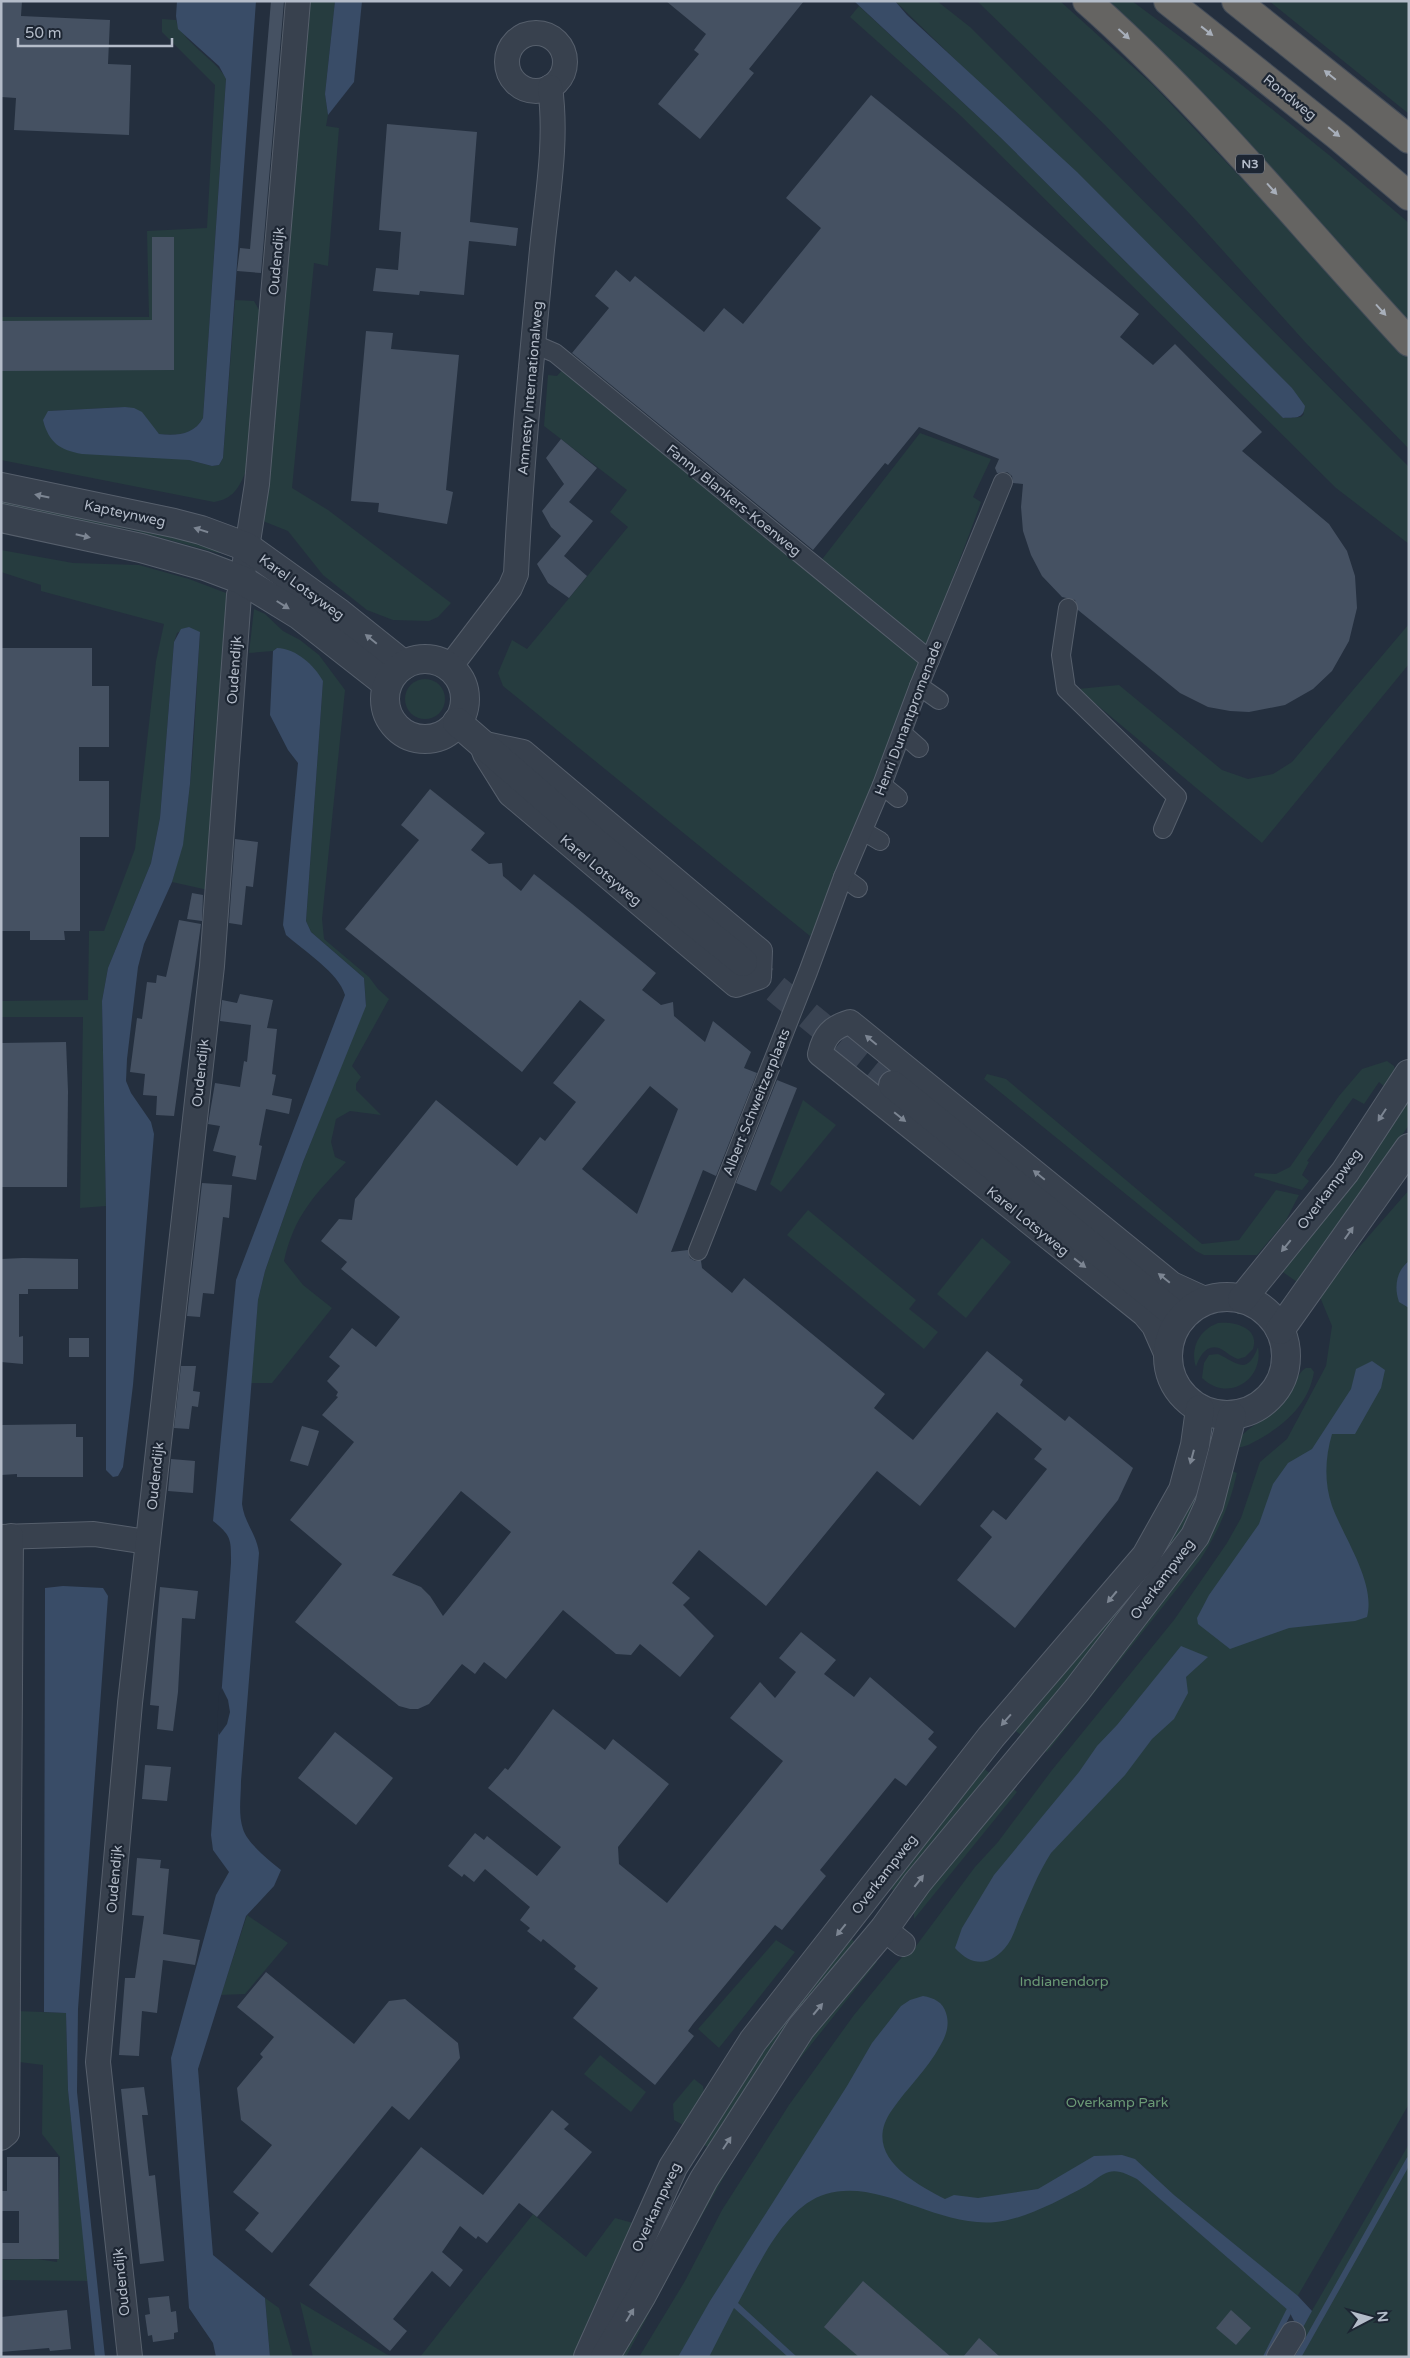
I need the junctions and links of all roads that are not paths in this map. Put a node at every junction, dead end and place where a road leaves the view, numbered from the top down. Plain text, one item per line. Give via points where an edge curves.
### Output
1 (298, 1) edge
2 (1088, 1) edge
3 (1168, 1) edge
4 (1236, 1) edge
5 (550, 87) dead end
6 (1409, 139) edge
7 (1409, 196) edge
8 (1409, 342) edge
9 (534, 344) junction
10 (1002, 482) dead end
11 (1, 487) edge
12 (1, 518) edge
13 (247, 547) junction
14 (241, 587) junction
15 (1068, 608) dead end
16 (930, 660) junction
17 (449, 668) junction
18 (396, 674) junction
19 (920, 686) junction
20 (939, 700) dead end
21 (457, 722) junction
22 (902, 733) junction
23 (919, 748) dead end
24 (882, 785) junction
25 (898, 798) dead end
26 (1163, 829) dead end
27 (863, 831) junction
28 (880, 841) dead end
29 (843, 877) junction
30 (858, 888) dead end
31 (815, 954) joint
32 (747, 966) tunnel mouth
33 (1409, 1074) edge
34 (888, 1081) junction
35 (1409, 1148) edge
36 (698, 1251) dead end
37 (1242, 1299) junction
38 (1207, 1300) junction
39 (1182, 1318) junction
40 (1280, 1330) junction
41 (1168, 1358) junction
42 (1200, 1409) junction
43 (1232, 1416) junction
44 (6, 1536) edge
45 (147, 1542) junction
46 (6, 1769) edge
47 (1, 2138) edge
48 (673, 2167) junction
49 (704, 2179) junction
50 (1293, 2334) dead end
51 (130, 2357) edge
52 (588, 2357) edge
53 (605, 2357) edge
54 (1279, 2357) edge

1 - 13 street, Oudendijk via 257,484
2 -> 8 highway, N3 via 1210,120
3 -> 7 highway, Rondweg
6 -> 4 highway
5 - 9 street, Amnesty Internationalweg via 553,109 549,178
9 - 16 street, Fanny Blankers-Koenweg via 555,353
9 - 17 street, Amnesty Internationalweg via 516,574 510,588
10 - 16 street, Henri Dunantpromenade
13 -> 11 street, Kapteynweg via 174,523
12 -> 14 street via 141,548 205,566
13 - 14 street, Oudendijk
18 -> 13 street, Karel Lotsyweg via 339,612
14 -> 18 street, Karel Lotsyweg via 299,615
14 - 45 street, Oudendijk via 212,966
15 - 26 street via 1060,655 1066,689 1177,798
16 - 19 street, Henri Dunantpromenade
17 - 18 street via 441,662 422,659
17 - 21 street via 460,681 464,698
18 - 21 street via 385,700 388,715 397,727 408,735 426,739 444,734
19 - 20 street
19 - 22 street, Henri Dunantpromenade
21 - 32 street, Karel Lotsyweg via 602,848
22 - 23 street
22 - 24 street, Henri Dunantpromenade
24 - 25 street
24 - 27 street, Henri Dunantpromenade
27 - 28 street
27 - 29 street, Henri Dunantpromenade
29 - 30 street
29 - 31 street, Henri Dunantpromenade
31 - 36 street, Albert Schweitzerplaats
33 -> 37 street, Overkampweg via 1345,1172
34 -> 34 street, Karel Lotsyweg via 850,1022 838,1025 828,1033 820,1054
38 -> 34 street, Karel Lotsyweg via 1172,1284
34 - 39 street, Karel Lotsyweg
34 -> 41 street, Karel Lotsyweg via 1144,1314 1154,1326
40 -> 35 street
37 - 38 street
37 - 40 street via 1268,1314
38 - 39 street
39 - 41 street via 1171,1337
40 - 43 street via 1286,1346 1286,1362 1278,1388 1258,1408
41 - 42 street via 1170,1374 1177,1388
42 - 43 street via 1210,1414
42 -> 48 street, Overkampweg via 1195,1445 1183,1490 1146,1556 991,1738 753,2041
49 -> 43 street, Overkampweg via 801,2028 894,1936 917,1883 1077,1690 1195,1536 1209,1505
44 - 45 street via 94,1534
44 - 46 street
45 - 51 street, Oudendijk via 98,2062
46 - 47 street via 7,2133
48 - 49 street
48 - 52 street, Overkampweg
53 -> 49 street, Overkampweg
50 - 54 street

